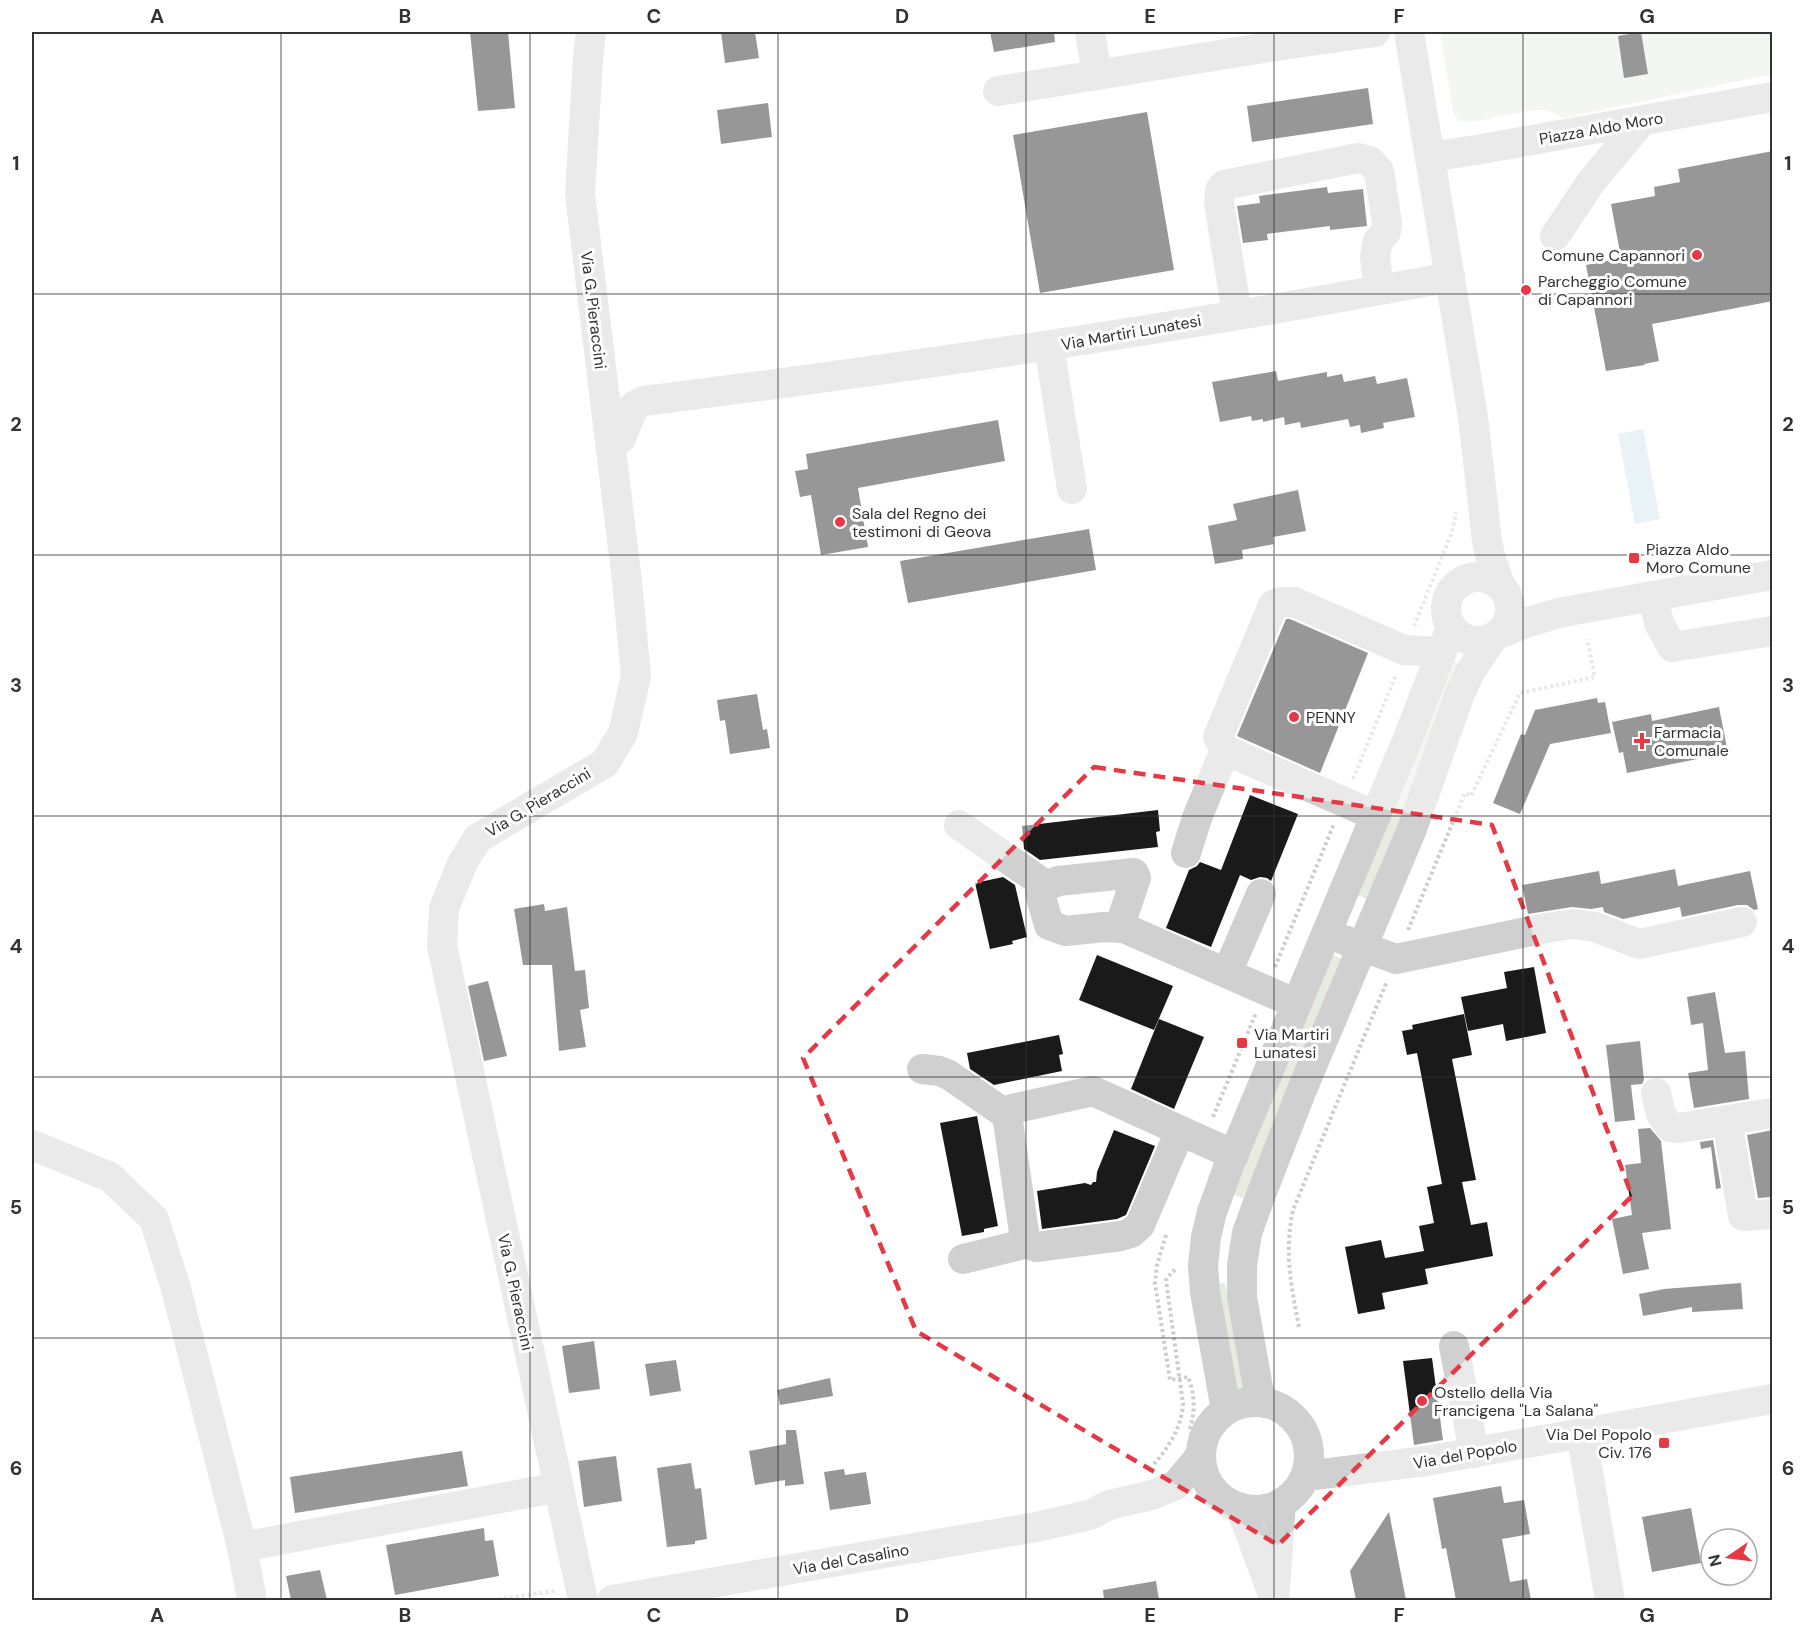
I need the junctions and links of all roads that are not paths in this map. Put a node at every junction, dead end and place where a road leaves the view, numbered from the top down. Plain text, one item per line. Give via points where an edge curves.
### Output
1 (591, 32) edge
2 (1090, 32) edge
3 (1375, 32) edge
4 (1408, 32) edge
5 (1274, 39) edge
6 (1097, 75) junction
7 (998, 91) dead end
8 (1773, 97) edge
9 (1642, 121) junction
10 (1430, 157) junction
11 (1555, 236) dead end
12 (1450, 277) junction
13 (1379, 290) junction
14 (1238, 314) junction
15 (1049, 346) junction
16 (610, 441) junction
17 (1072, 489) dead end
18 (1470, 512) junction
19 (1773, 575) edge
20 (1462, 581) junction
21 (1504, 589) junction
22 (1653, 596) junction
23 (1563, 612) junction
24 (1496, 636) junction
25 (1446, 640) junction
26 (1771, 640) edge
27 (1225, 750) junction
28 (1376, 816) junction
29 (959, 825) dead end
30 (1186, 853) dead end
31 (1047, 886) junction
32 (1261, 894) dead end
33 (1742, 922) dead end
34 (1119, 928) junction
35 (1327, 933) junction
36 (1362, 946) junction
37 (1227, 973) junction
38 (1297, 1004) junction
39 (922, 1069) dead end
40 (1656, 1093) dead end
41 (1773, 1113) edge
42 (1007, 1115) junction
43 (1727, 1120) junction
44 (1192, 1136) junction
45 (32, 1145) edge
46 (1234, 1155) junction
47 (1773, 1214) edge
48 (1210, 1221) junction
49 (1247, 1233) junction
50 (1023, 1242) junction
51 (963, 1258) dead end
52 (1454, 1346) dead end
53 (1773, 1399) edge
54 (1263, 1402) junction
55 (1226, 1410) junction
56 (1581, 1432) junction
57 (1305, 1434) junction
58 (1192, 1448) junction
59 (1474, 1453) junction
60 (1370, 1469) junction
61 (1306, 1476) junction
62 (559, 1487) junction
63 (1211, 1488) junction
64 (1281, 1503) junction
65 (1241, 1508) junction
66 (1090, 1515) junction
67 (242, 1547) junction
68 (1274, 1599) edge
69 (252, 1600) edge
70 (583, 1600) edge
71 (612, 1600) edge
72 (1610, 1600) edge

1 - 16 street, Via G. Pieraccini via 580,194
2 - 6 street
3 - 5 street
4 - 10 street
5 - 6 street
6 - 7 street
8 - 9 street, Piazza Aldo Moro
9 - 10 street, Piazza Aldo Moro
9 - 11 street via 1591,182
10 - 12 street
12 - 13 street, Via Martiri Lunatesi
12 - 18 street via 1473,417
13 - 14 street, Via Martiri Lunatesi
13 - 14 street via 1375,256 1387,223 1379,171 1370,161 1358,158 1224,185 1220,190
14 - 15 street, Via Martiri Lunatesi
15 - 16 street, Via Martiri Lunatesi via 644,400 634,406 621,438
15 - 17 street
16 - 62 street, Via G. Pieraccini via 636,676 623,733 605,762 478,838 463,862 444,908 442,945
18 - 20 street via 1480,538
18 - 21 street
19 - 22 street
20 - 21 street via 1482,577
20 - 25 street via 1448,596 1445,607
21 - 23 street via 1541,610
21 - 24 street via 1511,613
22 - 23 street
22 - 26 street via 1659,623 1672,647
23 - 24 street
24 - 25 street via 1480,642 1459,636
24 - 36 street via 1470,672 1459,696 1412,829
25 - 27 street via 1404,650 1280,593 1218,737
25 - 28 street
27 - 28 street
27 - 30 street
28 - 35 street
29 - 31 street
31 - 34 street via 1041,894 1049,925 1066,931
31 - 34 street via 1058,881 1134,873 1136,878
32 - 37 street
33 - 36 street via 1639,944 1595,927 1574,924 1396,960
34 - 37 street
35 - 36 street
35 - 38 street
36 - 49 street
37 - 38 street
38 - 46 street
39 - 42 street via 949,1075
40 - 43 street via 1660,1114 1670,1126
41 - 43 street
42 - 44 street via 1012,1109 1092,1091
42 - 50 street via 1025,1230
43 - 47 street via 1743,1216
44 - 46 street
44 - 50 street via 1140,1225 1131,1233 1036,1247
45 - 67 street via 110,1177 154,1219 175,1285
46 - 48 street
48 - 49 street
48 - 55 street via 1203,1275
49 - 54 street via 1242,1297
50 - 51 street
52 - 59 street
53 - 56 street, Via del Popolo
54 - 55 street via 1237,1404
54 - 57 street via 1288,1412
55 - 58 street via 1215,1418 1203,1442
56 - 59 street, Via del Popolo
56 - 72 street
57 - 60 street, Via del Popolo via 1326,1454
57 - 61 street via 1309,1448
58 - 63 street
58 - 66 street, Via del Casalino via 1176,1485 1108,1505
59 - 60 street, Via del Popolo
60 - 61 street, Via del Popolo
61 - 64 street via 1300,1487
62 - 67 street
62 - 70 street, Via G. Pieraccini
63 - 65 street
63 - 66 street, Via del Casalino via 1139,1513
64 - 65 street via 1255,1510
64 - 68 street
65 - 68 street
66 - 71 street, Via del Casalino
67 - 69 street

